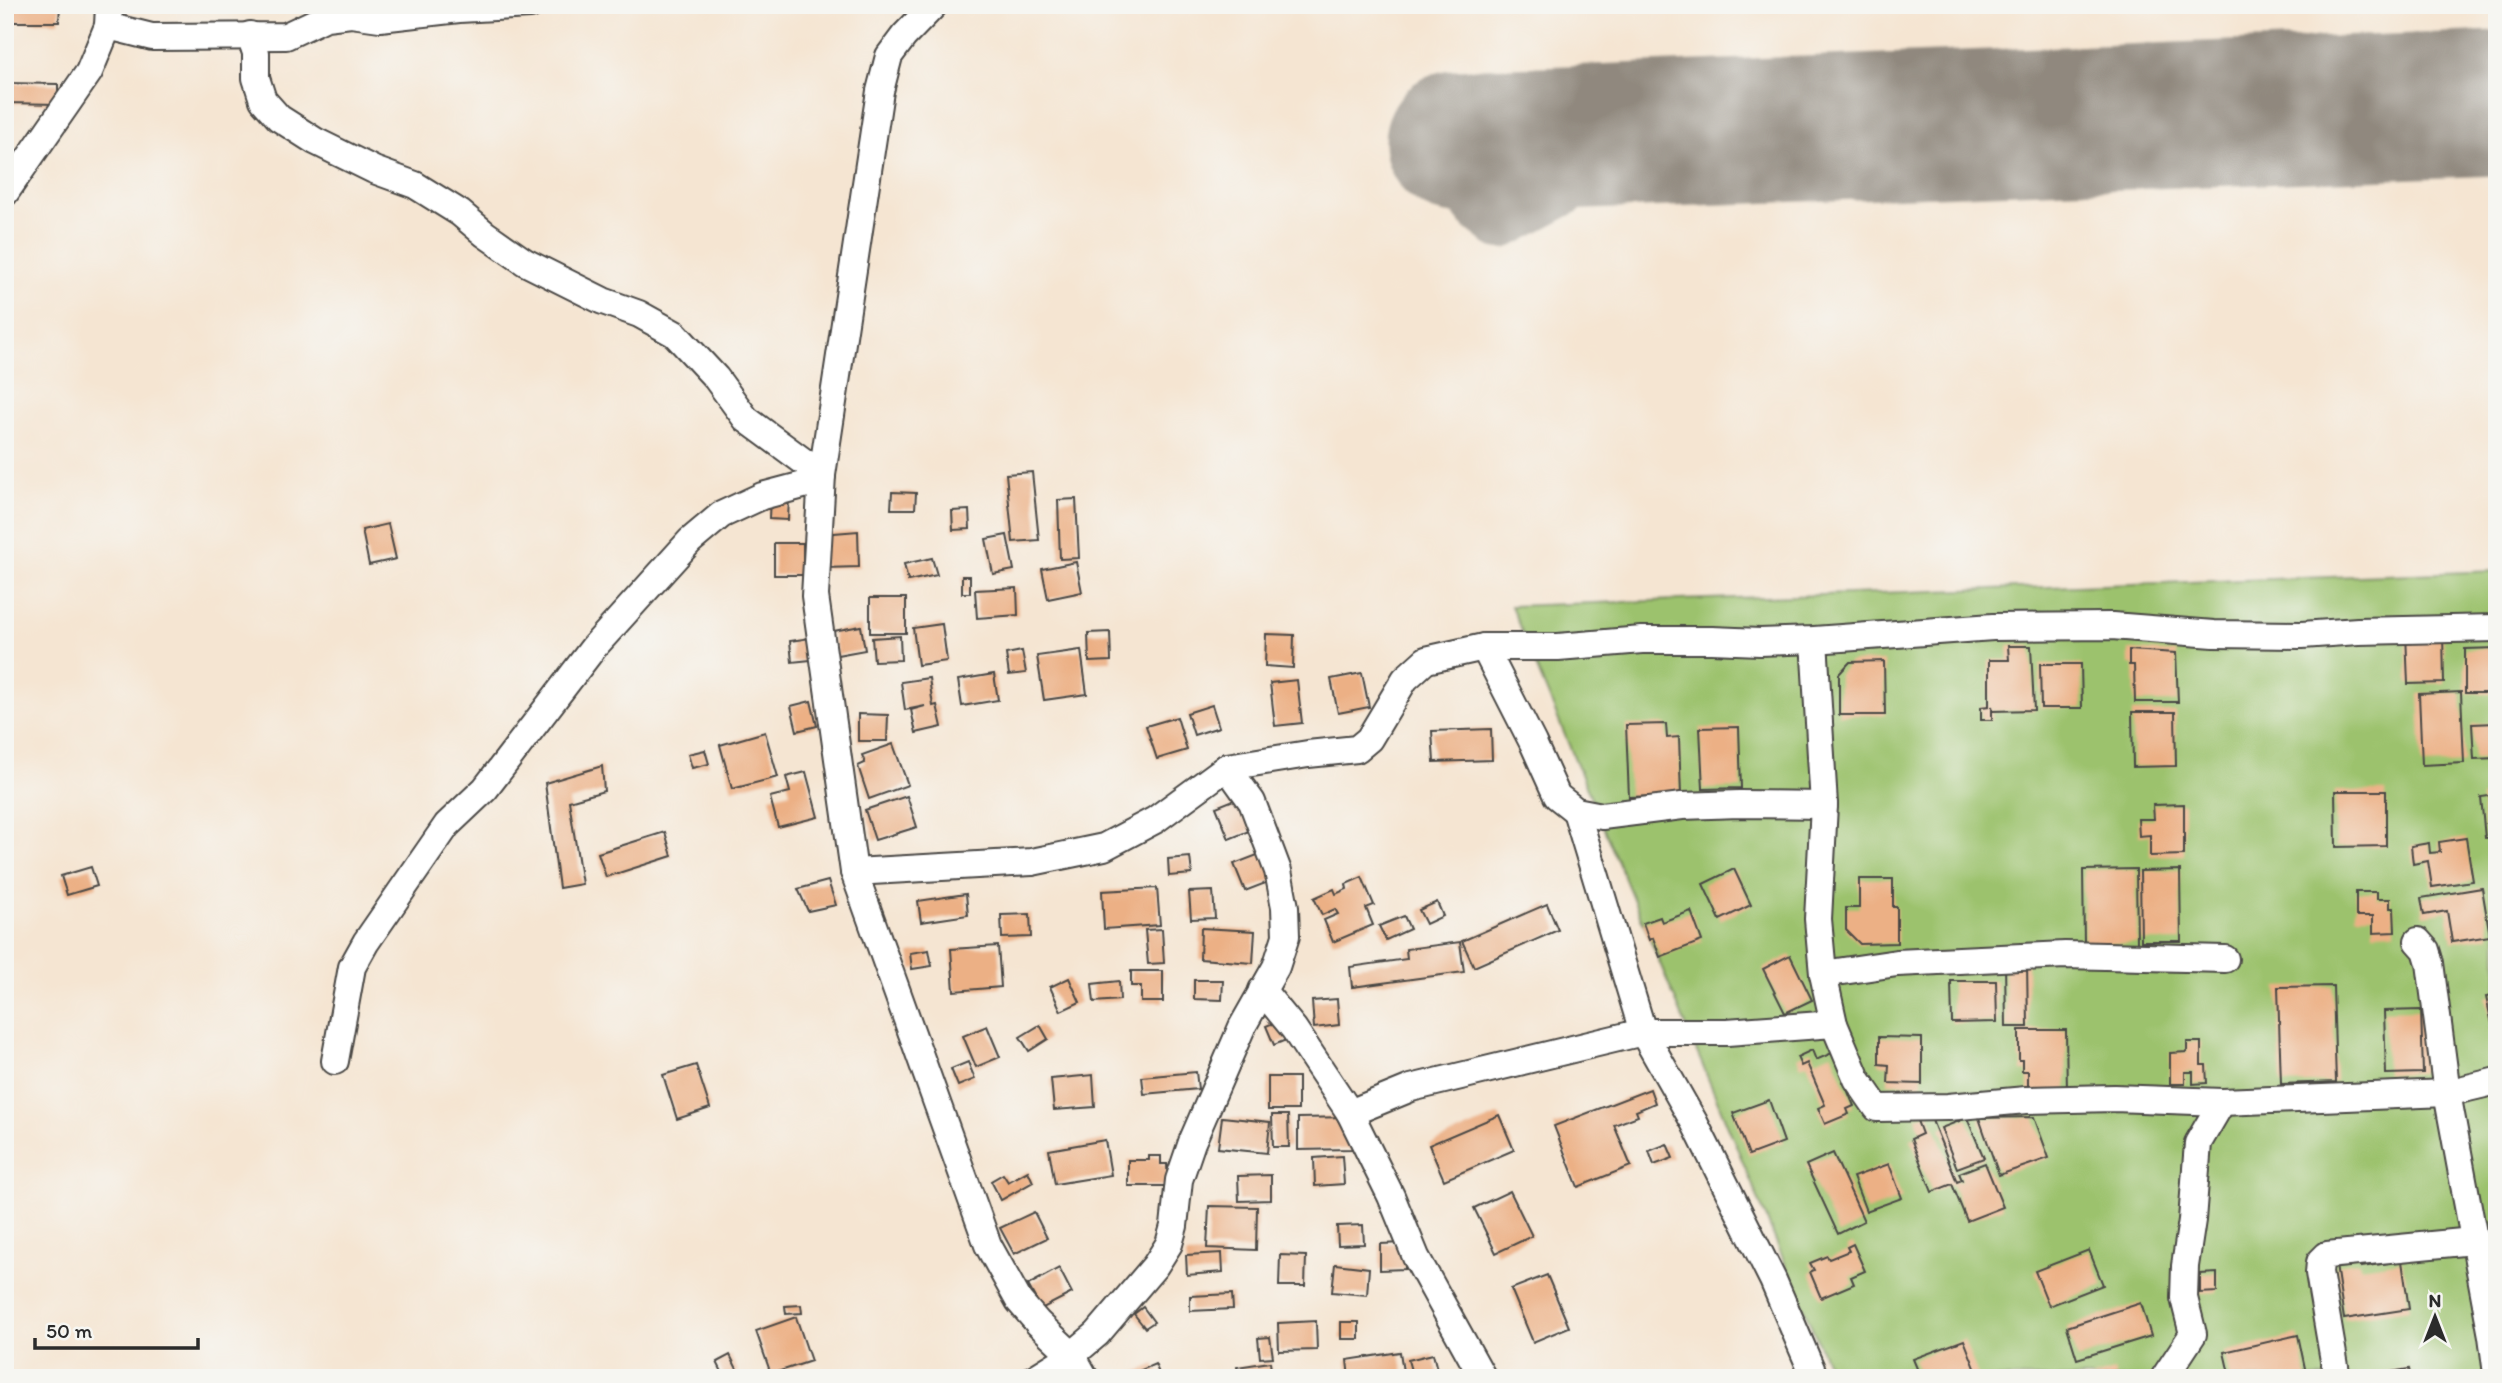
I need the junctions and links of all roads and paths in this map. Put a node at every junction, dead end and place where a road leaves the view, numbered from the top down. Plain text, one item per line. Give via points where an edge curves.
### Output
1 (530, 5) edge
2 (934, 5) edge
3 (108, 15) edge
4 (250, 35) junction
5 (5, 193) edge
6 (822, 475) junction
7 (2497, 628) edge
8 (1814, 640) junction
9 (1484, 648) junction
10 (1227, 767) junction
11 (1824, 805) junction
12 (1576, 811) junction
13 (854, 872) junction
14 (2418, 941) dead end
15 (2225, 959) dead end
16 (1823, 974) junction
17 (1262, 989) junction
18 (1834, 1024) junction
19 (1643, 1031) junction
20 (335, 1061) dead end
21 (2497, 1081) edge
22 (2447, 1093) junction
23 (2222, 1101) junction
24 (1350, 1113) junction
25 (2473, 1241) junction
26 (1078, 1366) edge
27 (2497, 1374) edge
28 (1035, 1378) edge
29 (1483, 1378) edge
30 (1815, 1378) edge
31 (2164, 1378) edge
32 (2337, 1378) edge

1 - 4 street via 380,18 351,14 326,18 286,36
2 - 6 street via 889,55 880,91
3 - 4 street via 152,37
3 - 5 street via 89,72
4 - 6 street via 263,100 279,118 315,141 415,186 525,262 675,334 716,377 746,419
6 - 13 street via 815,596
6 - 20 street via 720,515 690,541 594,648 485,789 447,825 366,942 352,967
7 - 8 street via 2302,635 2112,626 1993,627
8 - 9 street via 1642,640
8 - 11 street
9 - 10 street via 1426,660 1405,679 1369,739 1357,749
9 - 12 street via 1557,796
10 - 13 street via 1155,820 1104,847 1032,862
10 - 17 street via 1252,802 1278,871 1285,907 1286,936 1276,967
11 - 12 street via 1716,805 1602,816
11 - 16 street via 1818,919
12 - 19 street
13 - 26 street via 989,1245 1019,1301
14 - 22 street via 2430,963
15 - 16 street via 2065,955 1896,963
16 - 18 street
17 - 24 street
17 - 26 street via 1192,1142 1179,1181 1169,1244
18 - 19 street via 1727,1032
18 - 23 street via 1857,1079 1877,1108 2114,1098
19 - 24 street via 1411,1088
19 - 30 street via 1773,1280
21 - 22 street
22 - 23 street
22 - 25 street
23 - 31 street via 2198,1143 2183,1297 2193,1335
24 - 29 street via 1416,1257
25 - 27 street
25 - 32 street via 2327,1255 2320,1262
26 - 28 street

